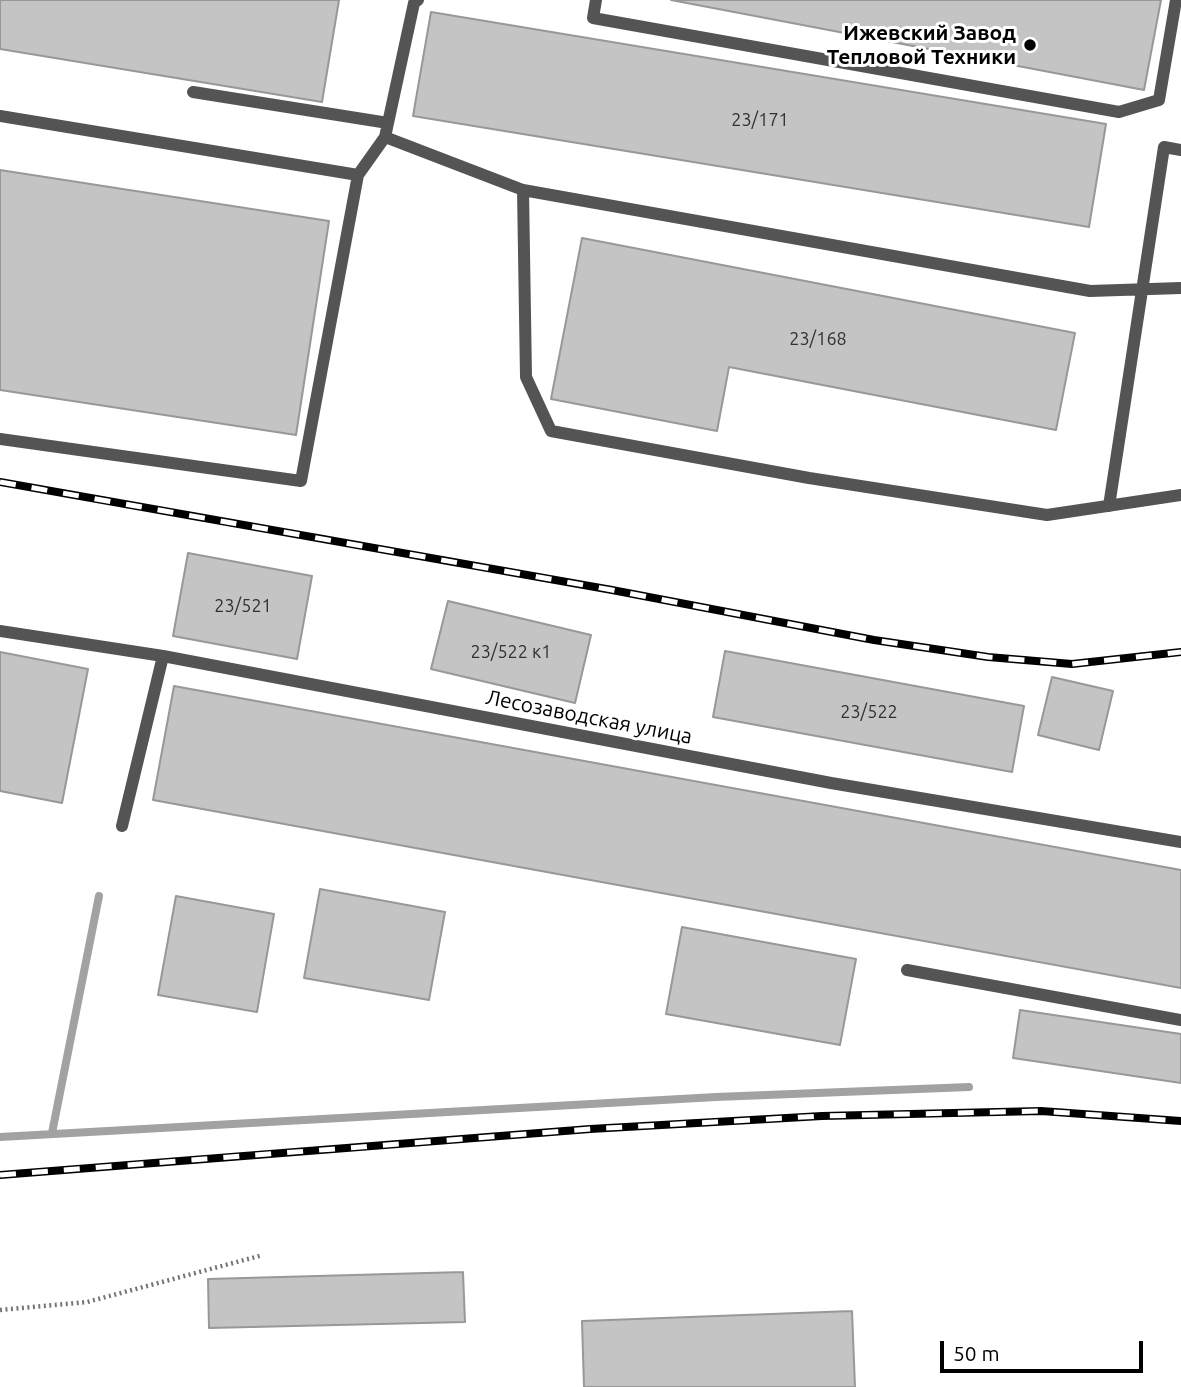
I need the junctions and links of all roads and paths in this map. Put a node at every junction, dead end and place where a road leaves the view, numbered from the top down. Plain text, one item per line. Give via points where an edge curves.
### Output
1 (596, 0) edge
2 (1176, 0) edge
3 (413, 1) edge
4 (193, 92) dead end
5 (0, 116) edge
6 (388, 123) junction
7 (385, 137) junction
8 (1181, 150) edge
9 (358, 175) junction
10 (523, 190) junction
11 (1181, 288) edge
12 (1143, 291) junction
13 (0, 439) edge
14 (1181, 495) edge
15 (1109, 506) junction
16 (0, 631) edge
17 (163, 656) junction
18 (122, 826) dead end
19 (1181, 842) edge
20 (907, 970) dead end
21 (1181, 1020) edge
22 (263, 1255) dead end
23 (0, 1310) edge

1 - 2 lane via 593,18 1119,112 1159,100
3 - 6 lane
4 - 6 lane
5 - 9 lane
6 - 7 lane
7 - 9 lane
7 - 10 lane
8 - 12 lane via 1164,147
9 - 13 lane via 301,481
10 - 12 lane via 1090,291
10 - 15 lane via 526,377 551,430 809,478 1047,514
11 - 12 lane
12 - 15 lane
14 - 15 lane
16 - 17 lane, Лесозаводская улица
17 - 18 lane
17 - 19 lane, Лесозаводская улица via 817,781
20 - 21 lane
22 - 23 path via 87,1302

